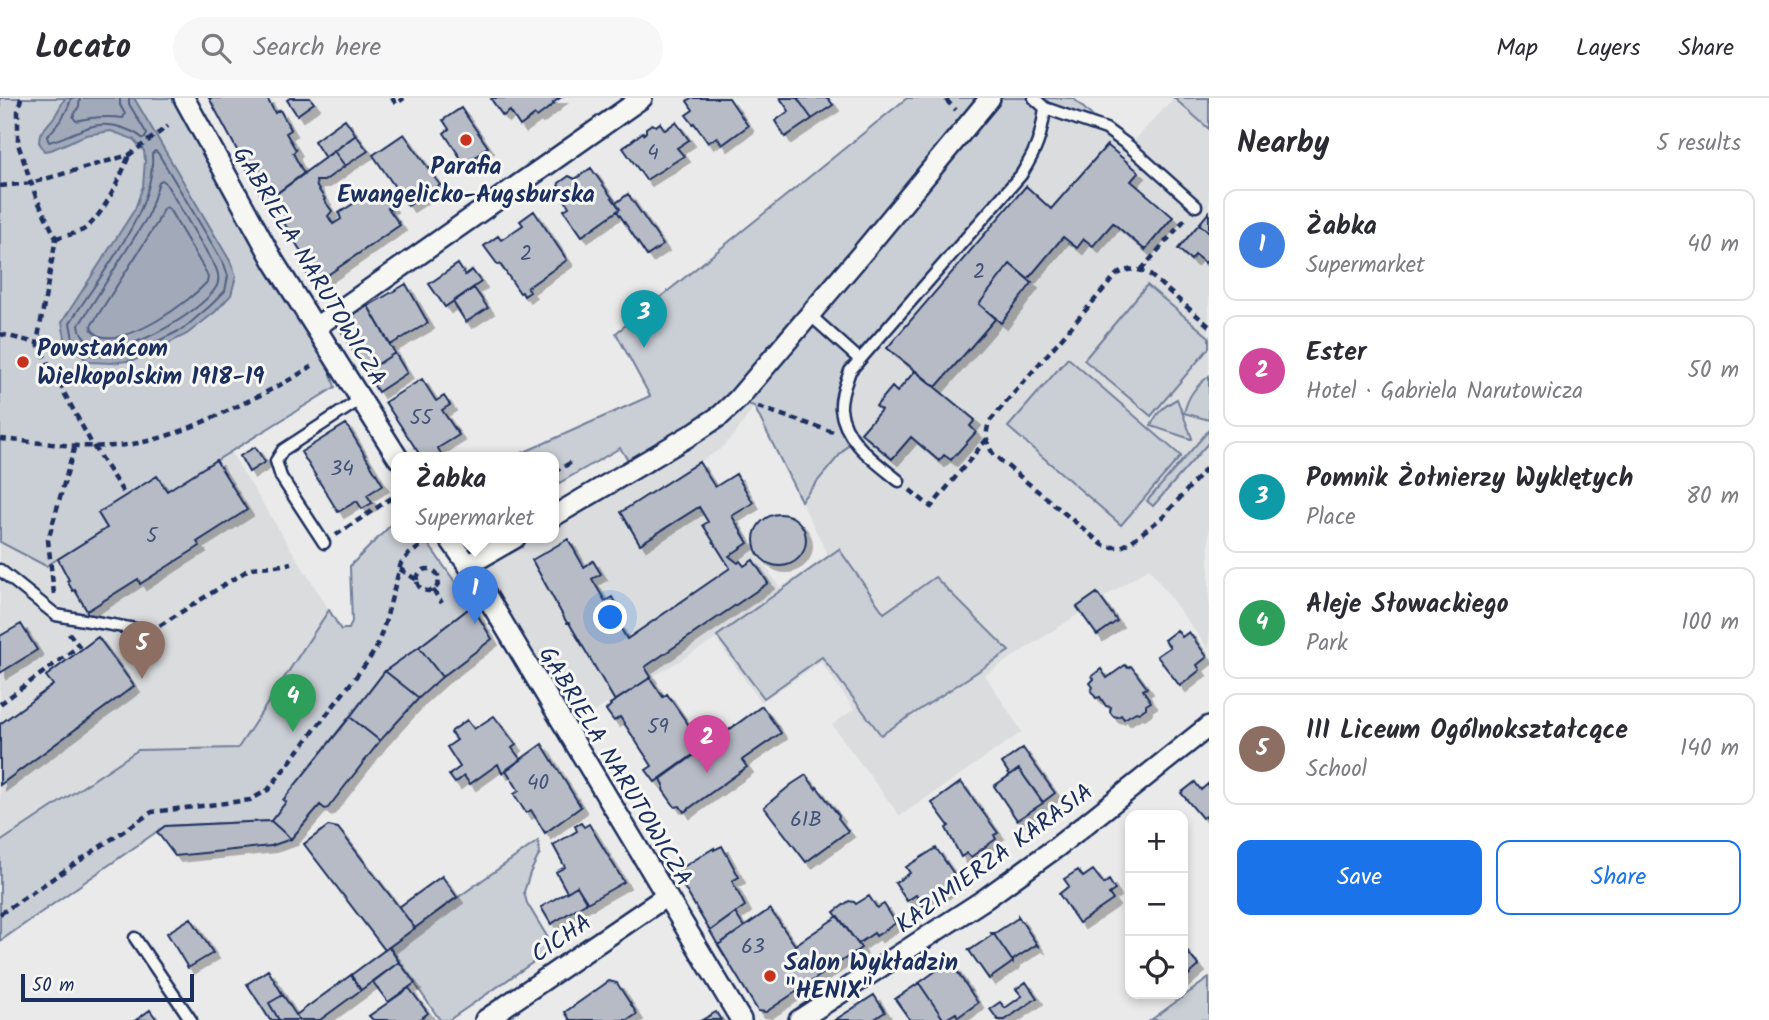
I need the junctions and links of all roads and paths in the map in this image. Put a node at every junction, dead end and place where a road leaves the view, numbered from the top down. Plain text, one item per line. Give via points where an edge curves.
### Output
1 (21, 98) edge
2 (184, 98) edge
3 (391, 98) edge
4 (404, 98) edge
5 (642, 98) edge
6 (990, 98) edge
7 (1034, 98) edge
8 (1045, 108) junction
9 (168, 126) dead end
10 (128, 155) junction
11 (31, 183) junction
12 (0, 186) edge
13 (1196, 206) joint
14 (56, 238) junction
15 (1141, 270) junction
16 (810, 314) junction
17 (1209, 326) edge
18 (316, 327) junction
19 (0, 334) edge
20 (37, 343) junction
21 (859, 359) junction
22 (312, 366) dead end
23 (361, 399) junction
24 (737, 400) junction
25 (0, 439) edge
26 (853, 439) junction
27 (986, 440) junction
28 (75, 445) junction
29 (93, 446) junction
30 (394, 452) edge
31 (573, 461) dead end
32 (1209, 465) edge
33 (559, 468) edge
34 (899, 481) joint
35 (123, 492) dead end
36 (391, 498) edge
37 (559, 513) edge
38 (324, 543) joint
39 (433, 543) edge
40 (444, 543) edge
41 (506, 543) edge
42 (291, 563) dead end
43 (468, 565) junction
44 (400, 569) junction
45 (0, 570) edge
46 (417, 580) junction
47 (433, 590) junction
48 (442, 603) dead end
49 (56, 615) junction
50 (135, 629) joint
51 (0, 704) edge
52 (1209, 726) edge
53 (665, 897) junction
54 (0, 914) edge
55 (135, 938) dead end
56 (191, 1020) edge
57 (485, 1020) edge
58 (741, 1020) edge
59 (799, 1020) edge

1 - 11 path via 18,144
2 - 18 street, GABRIELA NARUTOWICZA via 274,262
3 - 4 path via 396,104
5 - 18 street
6 - 16 street
7 - 8 lane
8 - 13 lane via 1106,129
8 - 21 lane via 1042,132 1021,175
9 - 10 path
10 - 11 path
10 - 14 path via 100,213 83,230
11 - 12 path
11 - 14 path
13 - 15 path
14 - 20 path
15 - 17 path
15 - 27 path via 1116,275 989,422
16 - 21 lane
16 - 24 street
18 - 23 street, GABRIELA NARUTOWICZA
19 - 20 path
20 - 29 path
21 - 26 lane via 850,371 841,408
22 - 29 path via 199,425 158,438
23 - 30 street, GABRIELA NARUTOWICZA
23 - 38 lane via 283,450 276,461 281,477
24 - 26 path
24 - 37 street via 694,433
25 - 28 path
26 - 34 lane
27 - 32 path via 994,455 1111,547 1129,543 1163,517
27 - 34 path via 931,507
28 - 29 path
28 - 49 path via 48,540
29 - 35 path
31 - 33 path
36 - 38 path
39 - 44 path via 404,559
40 - 43 street, GABRIELA NARUTOWICZA
41 - 43 street
42 - 50 path via 251,569 159,626
43 - 53 street, GABRIELA NARUTOWICZA
44 - 46 path
44 - 54 path via 376,649 268,790 250,800 152,812
45 - 49 lane
46 - 47 path via 421,589
46 - 47 path via 422,571 432,570 439,580
47 - 48 path
49 - 50 lane
49 - 51 path via 79,646
52 - 59 street, KAZIMIERZA KARASIA via 1016,877
53 - 57 street, CICHA
53 - 58 street, GABRIELA NARUTOWICZA
55 - 56 lane

